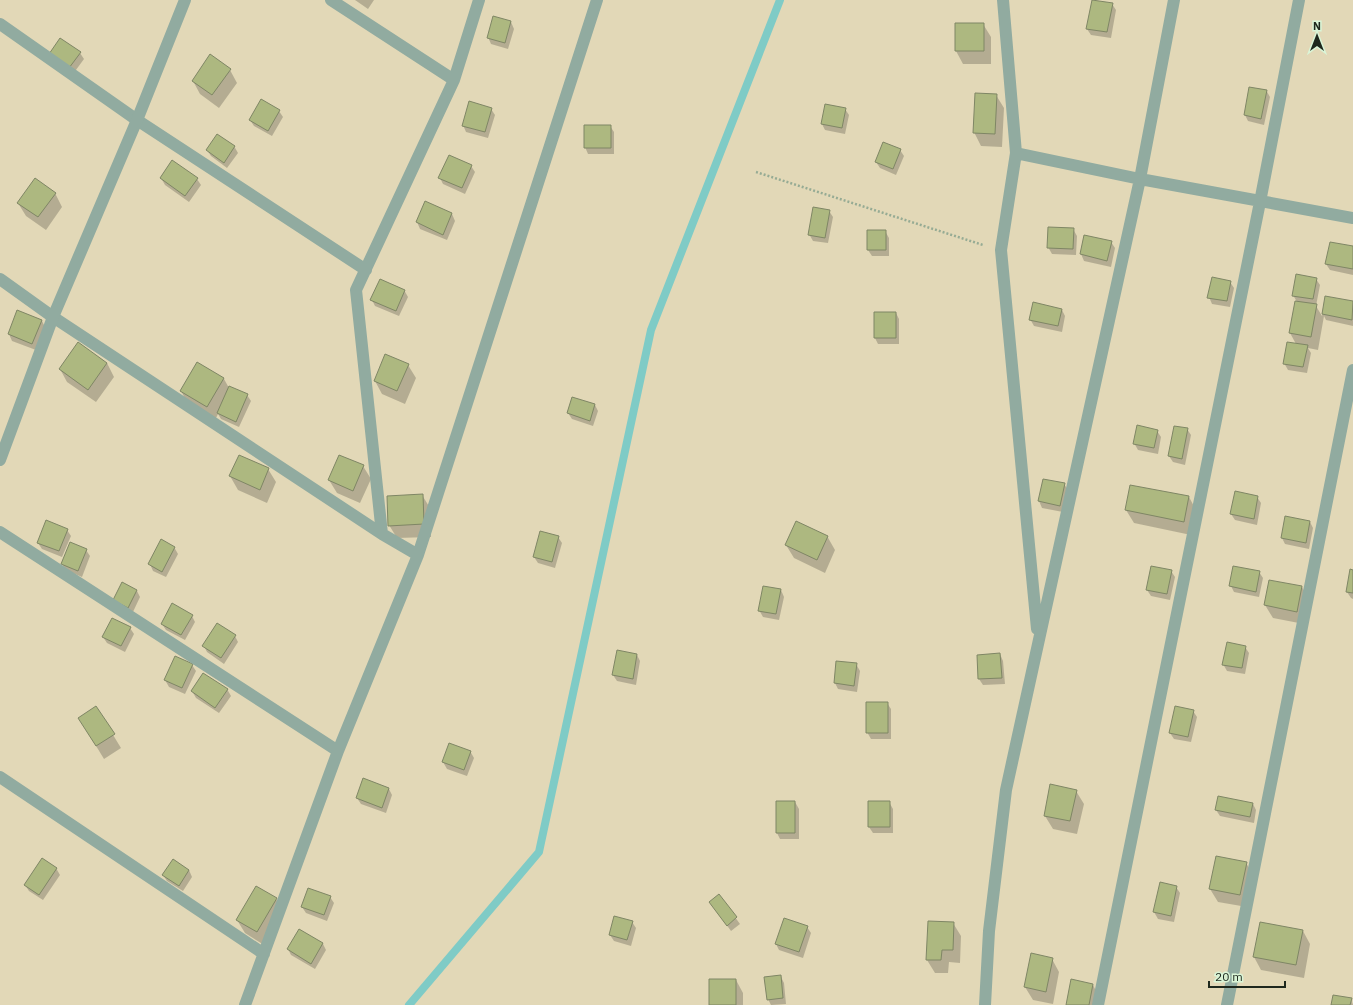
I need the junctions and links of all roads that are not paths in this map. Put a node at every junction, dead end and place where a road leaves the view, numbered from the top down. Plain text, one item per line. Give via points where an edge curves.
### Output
1 (185, 0) edge
2 (330, 0) edge
3 (479, 0) edge
4 (597, 0) edge
5 (1003, 0) edge
6 (1174, 0) edge
7 (1298, 0) edge
8 (0, 24) edge
9 (454, 80) junction
10 (137, 120) junction
11 (1016, 153) junction
12 (1140, 179) junction
13 (1260, 202) junction
14 (1353, 218) edge
15 (366, 270) junction
16 (0, 279) edge
17 (53, 317) junction
18 (1353, 370) edge
19 (0, 460) edge
20 (0, 532) edge
21 (382, 534) junction
22 (418, 555) junction
23 (1039, 641) junction
24 (338, 751) junction
25 (0, 777) edge
26 (264, 954) junction
27 (245, 1005) edge
28 (985, 1005) edge
29 (1098, 1005) edge
30 (1227, 1005) edge

1 - 10 street
2 - 9 street
3 - 9 street
4 - 22 street
5 - 11 street
6 - 12 street
7 - 13 street
8 - 10 street
9 - 15 street
10 - 15 street
10 - 17 street
11 - 12 street
11 - 23 street via 1001,250
12 - 13 street
12 - 23 street
13 - 14 street
13 - 29 street
15 - 21 street via 356,290
16 - 17 street
17 - 19 street
17 - 21 street
18 - 30 street
20 - 24 street
21 - 22 street
22 - 24 street
23 - 28 street via 1006,790 989,931
24 - 26 street
25 - 26 street
26 - 27 street

